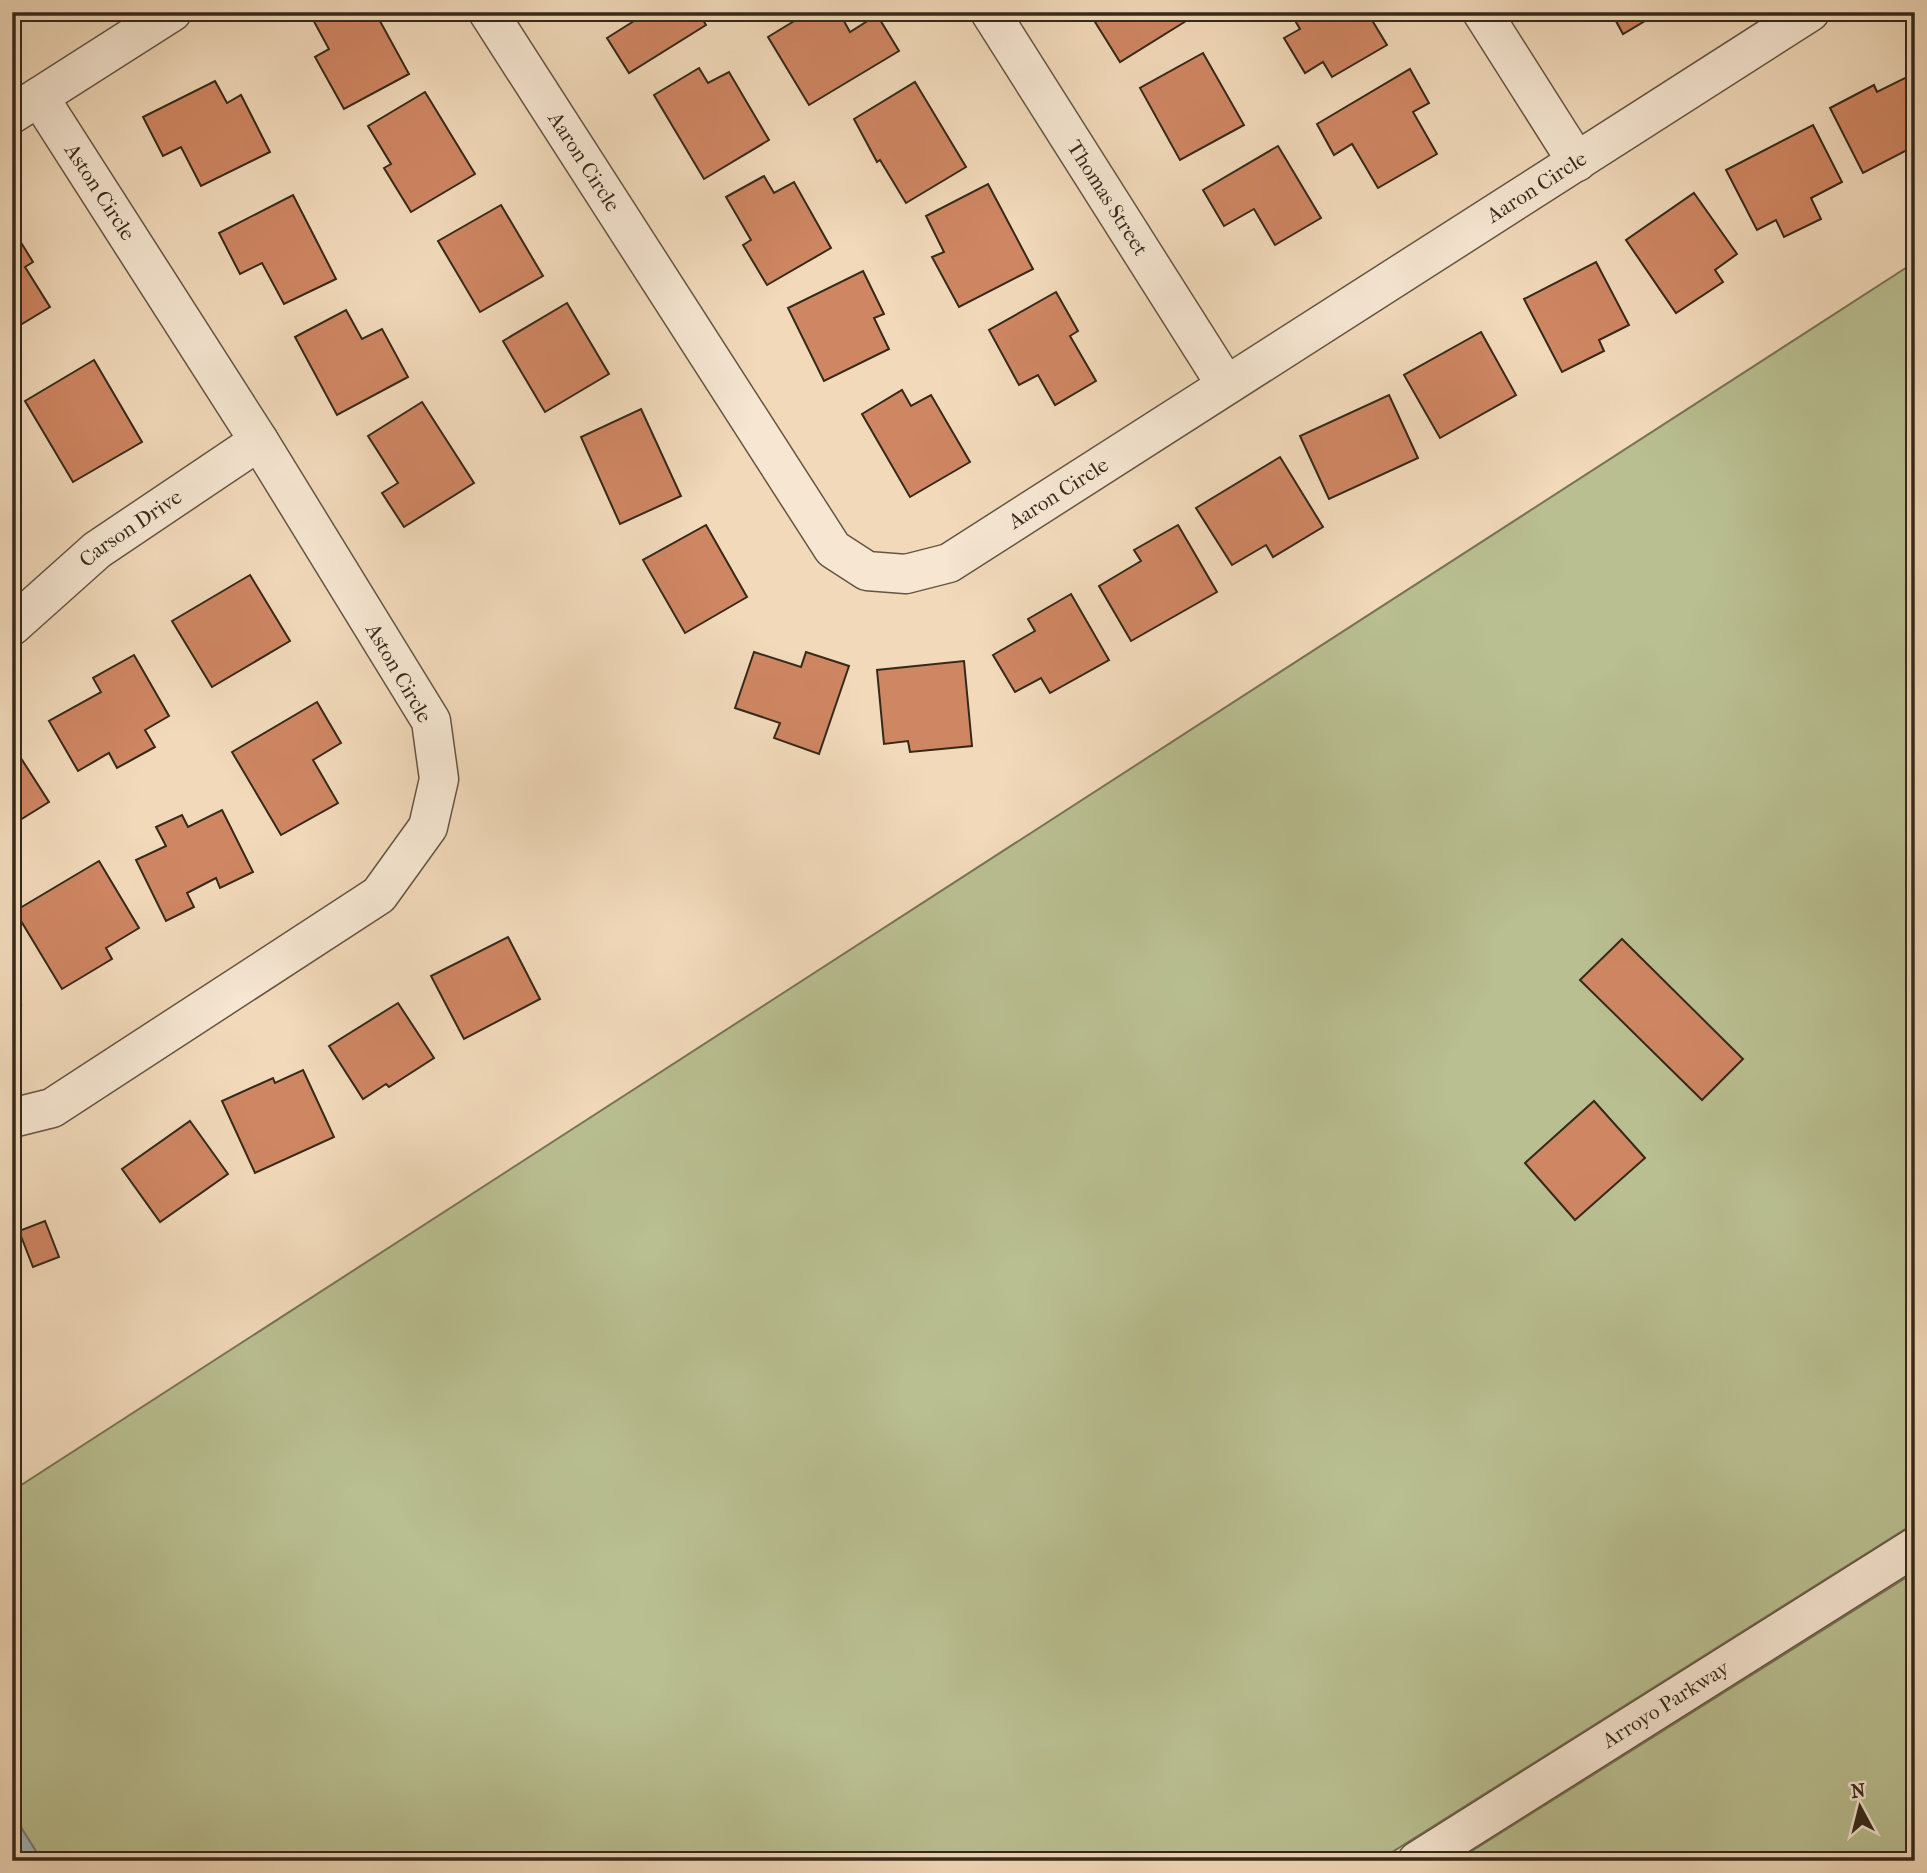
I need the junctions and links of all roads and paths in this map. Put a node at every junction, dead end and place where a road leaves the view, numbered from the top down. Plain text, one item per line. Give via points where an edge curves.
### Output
1 (172, 12) edge
2 (488, 12) edge
3 (990, 12) edge
4 (1482, 12) edge
5 (1811, 12) edge
6 (26, 105) edge
7 (1577, 162) junction
8 (1226, 385) junction
9 (259, 441) junction
10 (12, 625) edge
11 (12, 1118) edge
12 (1915, 1547) edge
13 (1417, 1861) edge

1 - 6 street
2 - 8 street, Aaron Circle via 833,549 867,571 906,573 950,563
3 - 8 street, Thomas Street
4 - 7 street
5 - 7 street, Aaron Circle
6 - 9 street, Aston Circle
7 - 8 street, Aaron Circle
9 - 10 street, Carson Drive via 97,550
9 - 11 street, Aston Circle via 431,721 439,779 428,827 379,895 52,1108
12 - 13 street, Arroyo Parkway

